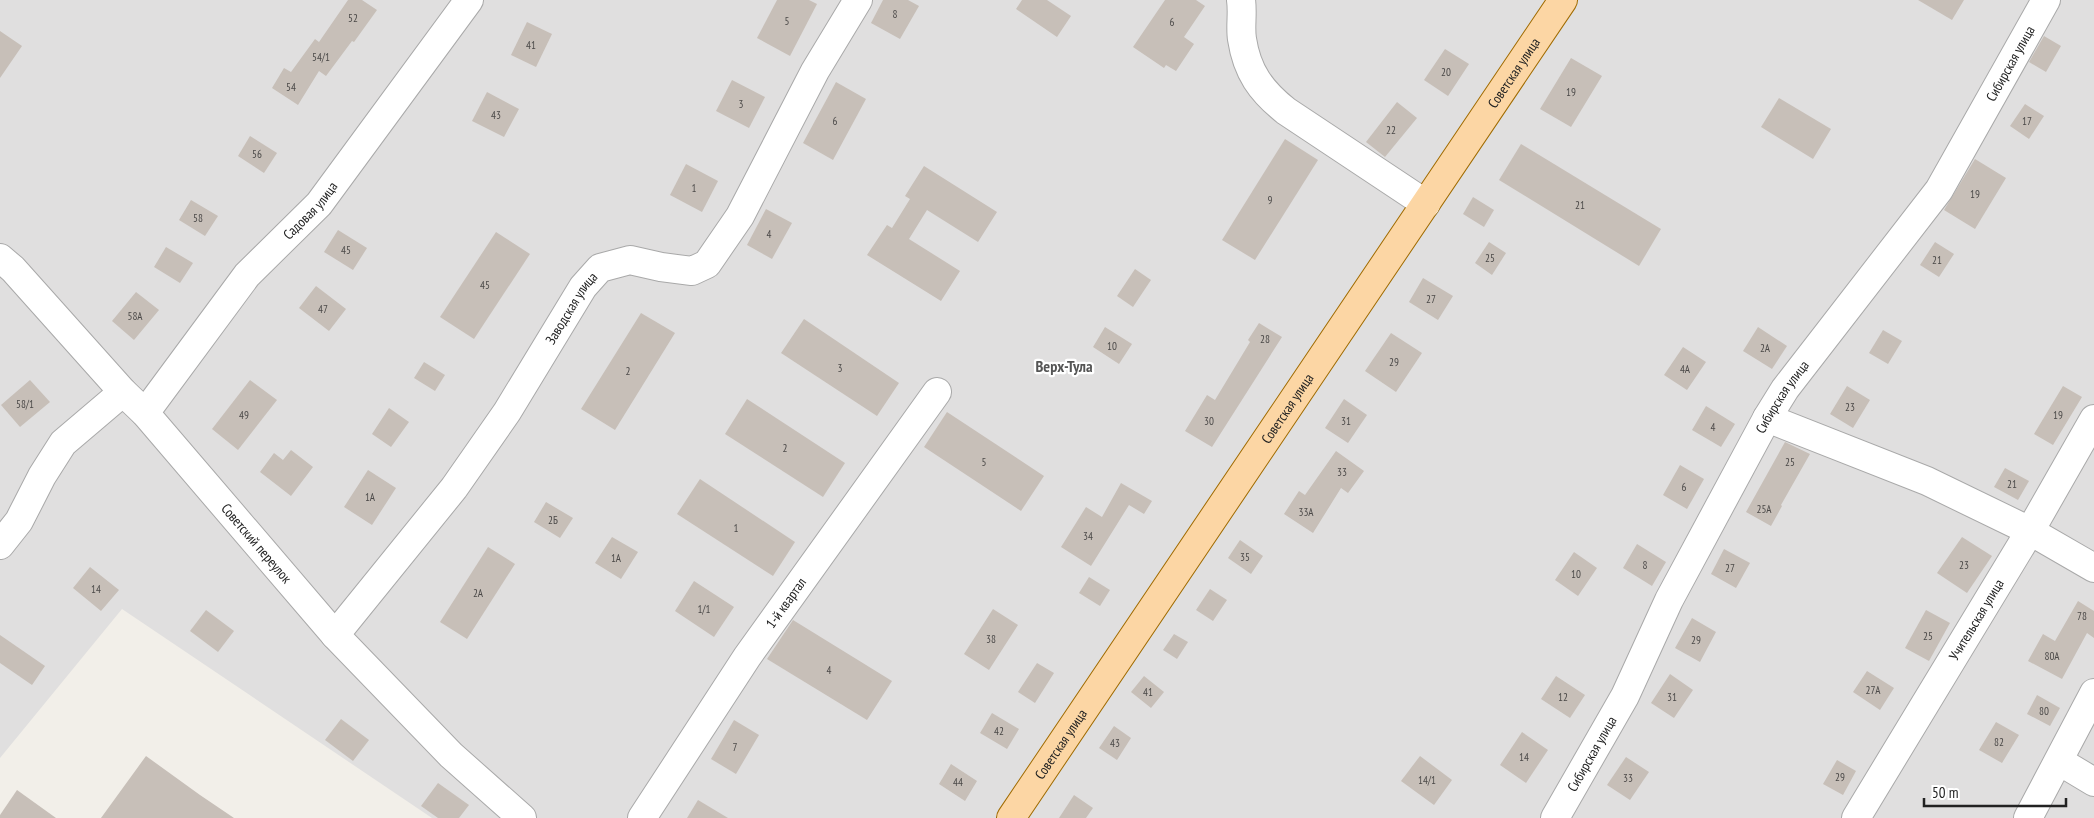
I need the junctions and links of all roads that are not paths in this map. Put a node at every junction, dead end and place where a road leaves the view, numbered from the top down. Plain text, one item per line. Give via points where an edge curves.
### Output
1 (469, 0) edge
2 (858, 0) edge
3 (1563, 0) edge
4 (2046, 0) edge
5 (1242, 1) edge
6 (1426, 204) junction
7 (0, 258) edge
8 (123, 392) junction
9 (937, 392) dead end
10 (145, 412) junction
11 (1767, 418) junction
12 (2094, 419) edge
13 (2030, 531) junction
14 (0, 545) edge
15 (2094, 568) edge
16 (334, 635) junction
17 (2094, 692) edge
18 (2059, 761) junction
19 (2094, 782) edge
20 (522, 818) edge
21 (642, 818) edge
22 (1011, 818) edge
23 (1556, 818) edge
24 (1856, 818) edge
25 (2028, 818) edge

1 - 10 street, Садовая улица via 319,204 247,275
2 - 16 street, Заводская улица via 815,71 740,216 707,264 692,271 630,260 600,268 583,287 507,412 454,488
3 - 6 main road, Советская улица
4 - 11 street, Сибирская улица via 1939,190 1784,389
5 - 6 street via 1242,38 1249,68 1266,95 1286,112
6 - 22 main road, Советская улица
7 - 8 street, Советский переулок
8 - 10 street, Советский переулок
8 - 14 street via 63,443 20,521
9 - 21 street, 1-й квартал via 747,657
10 - 16 street, Советский переулок
11 - 13 street via 1927,481
11 - 23 street, Сибирская улица via 1669,600 1625,696
12 - 13 street, Учительская улица
13 - 15 street
13 - 24 street, Учительская улица
16 - 20 street, Советский переулок via 451,755
17 - 18 street
18 - 19 street
18 - 25 street

